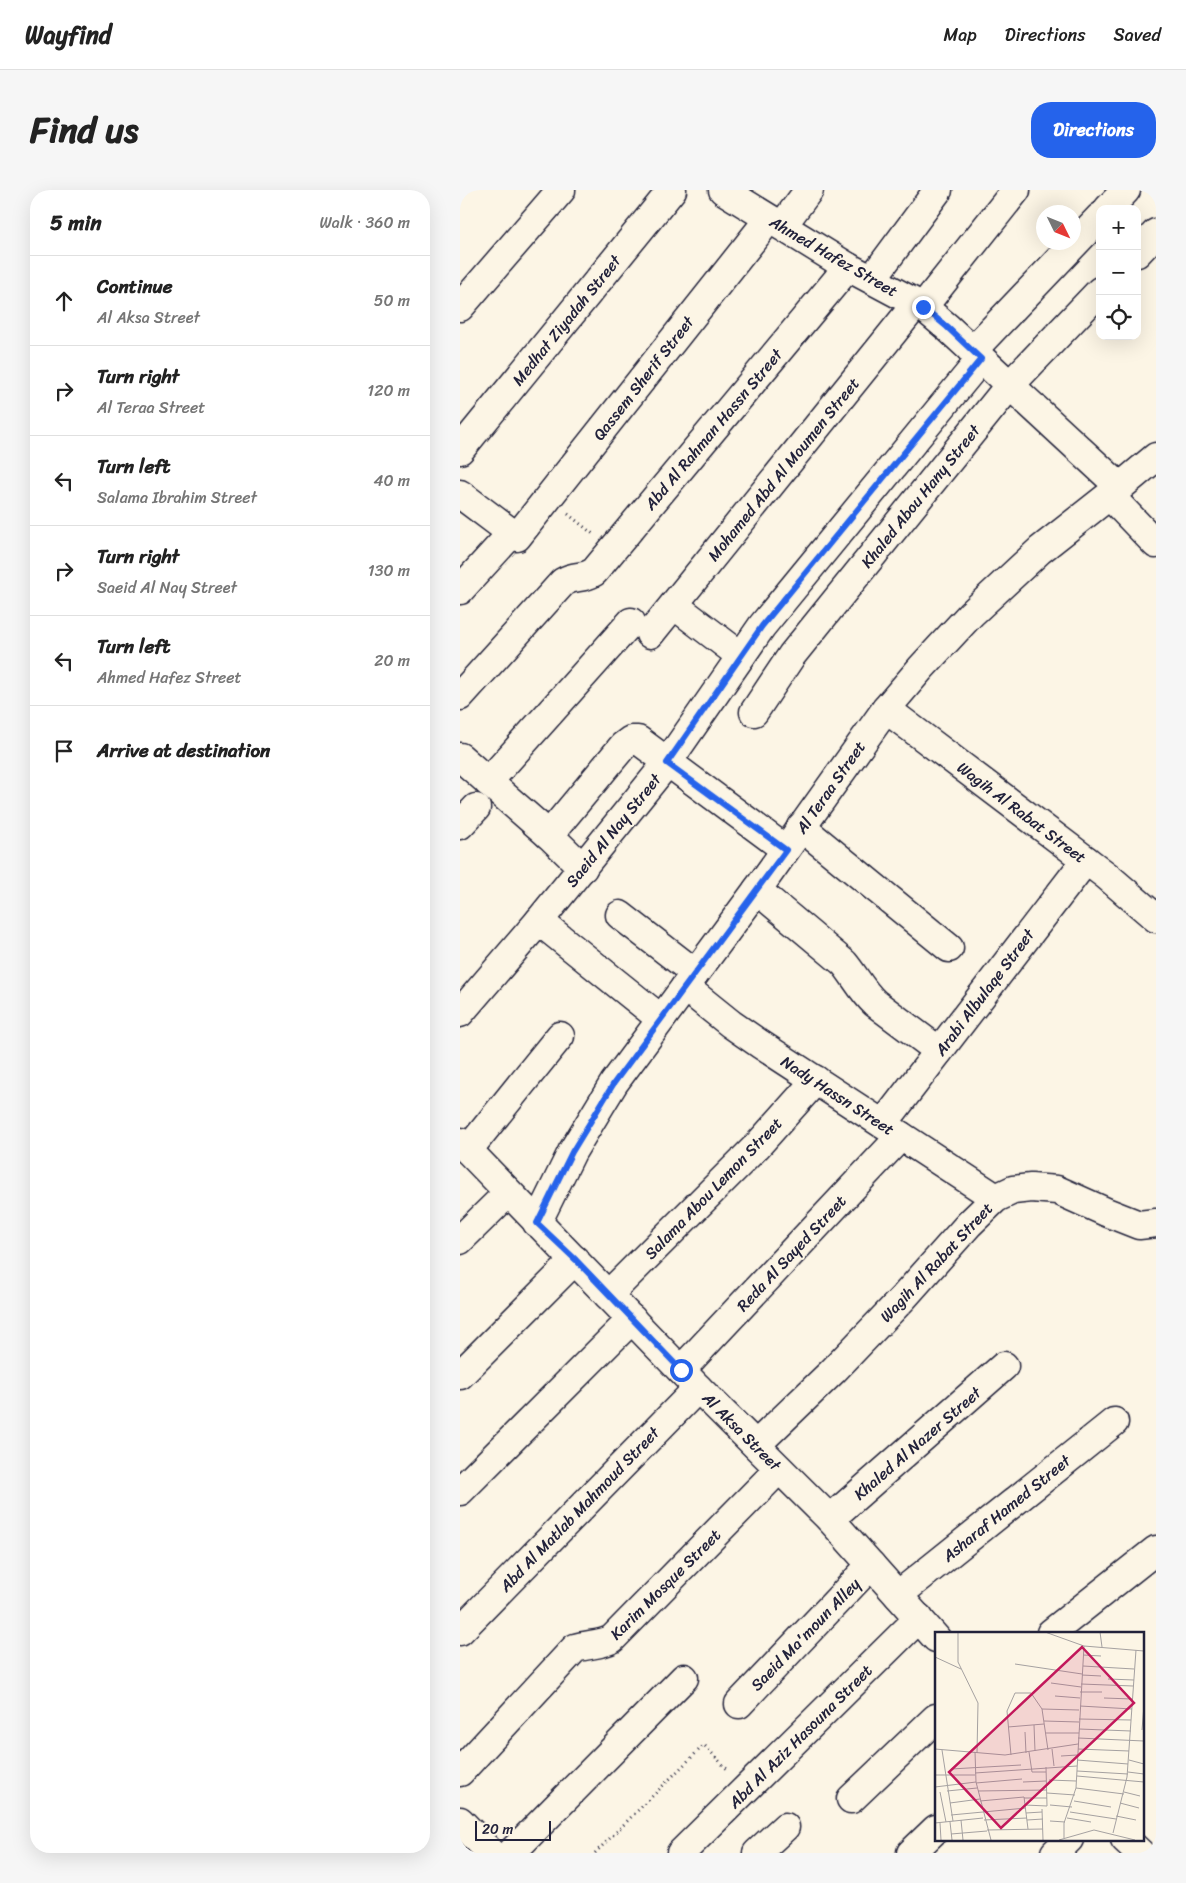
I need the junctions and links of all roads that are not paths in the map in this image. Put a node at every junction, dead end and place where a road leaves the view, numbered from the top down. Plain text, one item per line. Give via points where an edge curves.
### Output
1 (561, 190) edge
2 (672, 190) edge
3 (723, 190) edge
4 (809, 190) edge
5 (938, 190) edge
6 (1016, 190) edge
7 (1126, 190) edge
8 (1112, 205) edge
9 (1096, 221) edge
10 (775, 222) junction
11 (1156, 233) edge
12 (1139, 250) edge
13 (848, 267) junction
14 (872, 279) junction
15 (1096, 295) edge
16 (920, 306) junction
17 (460, 307) edge
18 (976, 355) junction
19 (1009, 386) junction
20 (460, 450) edge
21 (1156, 457) edge
22 (1115, 492) junction
23 (460, 494) edge
24 (515, 535) junction
25 (1156, 544) edge
26 (460, 590) edge
27 (674, 605) junction
28 (741, 656) junction
29 (460, 696) edge
30 (886, 709) junction
31 (754, 712) dead end
32 (460, 757) edge
33 (667, 763) junction
34 (488, 782) junction
35 (802, 827) junction
36 (548, 835) junction
37 (786, 850) junction
38 (1086, 860) junction
39 (583, 868) junction
40 (757, 890) junction
41 (620, 915) dead end
42 (1156, 918) edge
43 (539, 922) junction
44 (949, 948) dead end
45 (690, 980) junction
46 (460, 1013) edge
47 (661, 1019) junction
48 (560, 1036) dead end
49 (939, 1051) junction
50 (816, 1080) junction
51 (892, 1130) junction
52 (464, 1146) edge
53 (508, 1193) junction
54 (996, 1198) junction
55 (537, 1223) junction
56 (1156, 1223) edge
57 (460, 1240) edge
58 (576, 1260) junction
59 (608, 1295) junction
60 (632, 1318) junction
61 (1004, 1366) dead end
62 (460, 1375) edge
63 (690, 1379) junction
64 (1114, 1422) dead end
65 (756, 1445) junction
66 (779, 1469) junction
67 (460, 1491) edge
68 (830, 1519) junction
69 (1156, 1550) edge
70 (871, 1565) junction
71 (898, 1595) junction
72 (927, 1628) edge
73 (460, 1631) edge
74 (1052, 1632) edge
75 (684, 1678) dead end
76 (739, 1704) dead end
77 (935, 1719) edge
78 (460, 1772) edge
79 (851, 1799) dead end
80 (460, 1821) edge
81 (785, 1827) dead end
82 (935, 1830) edge
83 (1068, 1840) edge
84 (1127, 1840) edge
85 (491, 1853) edge
86 (511, 1853) edge
87 (681, 1853) edge
88 (758, 1853) edge
89 (911, 1853) edge
90 (1056, 1853) edge
91 (1140, 1853) edge

1 - 17 street
2 - 20 street, Medhat Ziyadah Street
3 - 10 street, Ahmed Hafez Street
4 - 10 street, Qassem Sherif Street
5 - 14 street
6 - 16 street, Mohamed Abd Al Moumen Street
7 - 8 street
9 - 18 street, Saeid Al Nay Street
10 - 13 street, Ahmed Hafez Street
10 - 24 street, Qassem Sherif Street
11 - 12 street
13 - 14 street, Ahmed Hafez Street
13 - 29 street, Abd Al Rahman Hassn Street via 594,572 585,577 571,577 564,582
14 - 16 street, Ahmed Hafez Street
15 - 19 street, Khaled Abou Hany Street
16 - 18 street, Ahmed Hafez Street
16 - 27 street, Mohamed Abd Al Moumen Street
18 - 19 street, Ahmed Hafez Street
18 - 28 street, Saeid Al Nay Street
19 - 22 street, Ahmed Hafez Street
19 - 31 street, Khaled Abou Hany Street via 792,655
21 - 22 street, Al Teraa Street
22 - 25 street
22 - 30 street, Al Teraa Street via 1040,550 978,608
23 - 24 street
24 - 26 street, Qassem Sherif Street
27 - 28 street
27 - 34 street, Mohamed Abd Al Moumen Street via 640,628
28 - 33 street, Saeid Al Nay Street
30 - 35 street, Al Teraa Street
30 - 38 street, Wagih Al Rabat Street
32 - 34 street
33 - 36 street via 638,740 631,740
33 - 37 street
33 - 39 street, Saeid Al Nay Street
34 - 36 street
35 - 37 street, Al Teraa Street
35 - 44 street
36 - 39 street
37 - 40 street, Al Teraa Street
38 - 42 street, Wagih Al Rabat Street
38 - 49 street, Arabi Albulaqe Street
39 - 43 street, Saeid Al Nay Street
40 - 45 street, Al Teraa Street
40 - 49 street via 844,963 874,1003
41 - 45 street, Nady Hassn Street
43 - 46 street, Saeid Al Nay Street
43 - 47 street
45 - 47 street, Al Teraa Street
45 - 50 street, Nady Hassn Street via 731,1024
47 - 55 street, Al Teraa Street via 614,1083 572,1152
48 - 52 street
49 - 51 street, Arabi Albulaqe Street
50 - 51 street, Nady Hassn Street
50 - 59 street, Salama Abou Lemon Street via 758,1145
51 - 54 street, Nady Hassn Street
51 - 63 street, Reda Al Sayed Street
52 - 53 street, Al Aksa Street
53 - 55 street, Al Aksa Street
53 - 57 street
54 - 56 street, Wagih Al Rabat Street via 1013,1190 1057,1190 1139,1224
54 - 65 street, Wagih Al Rabat Street via 904,1297
55 - 58 street, Al Aksa Street
58 - 59 street, Al Aksa Street
58 - 62 street
59 - 60 street, Al Aksa Street
60 - 63 street, Al Aksa Street
60 - 67 street
61 - 68 street, Khaled Al Nazer Street
63 - 65 street, Al Aksa Street
63 - 73 street, Abd Al Matlab Mahmoud Street
64 - 71 street, Asharaf Hamed Street
65 - 66 street, Al Aksa Street
66 - 68 street, Al Aksa Street
66 - 78 street, Karim Mosque Street via 612,1639 575,1648
68 - 70 street, Al Aksa Street
69 - 74 street
70 - 71 street, Al Aksa Street
70 - 76 street, Saeid Ma'moun Alley
71 - 72 street, Al Aksa Street
72 - 87 street, Abd Al Aziz Hasouna Street via 746,1788
75 - 86 street
77 - 79 street
80 - 85 street
81 - 88 street
82 - 89 street
83 - 90 street
84 - 91 street

